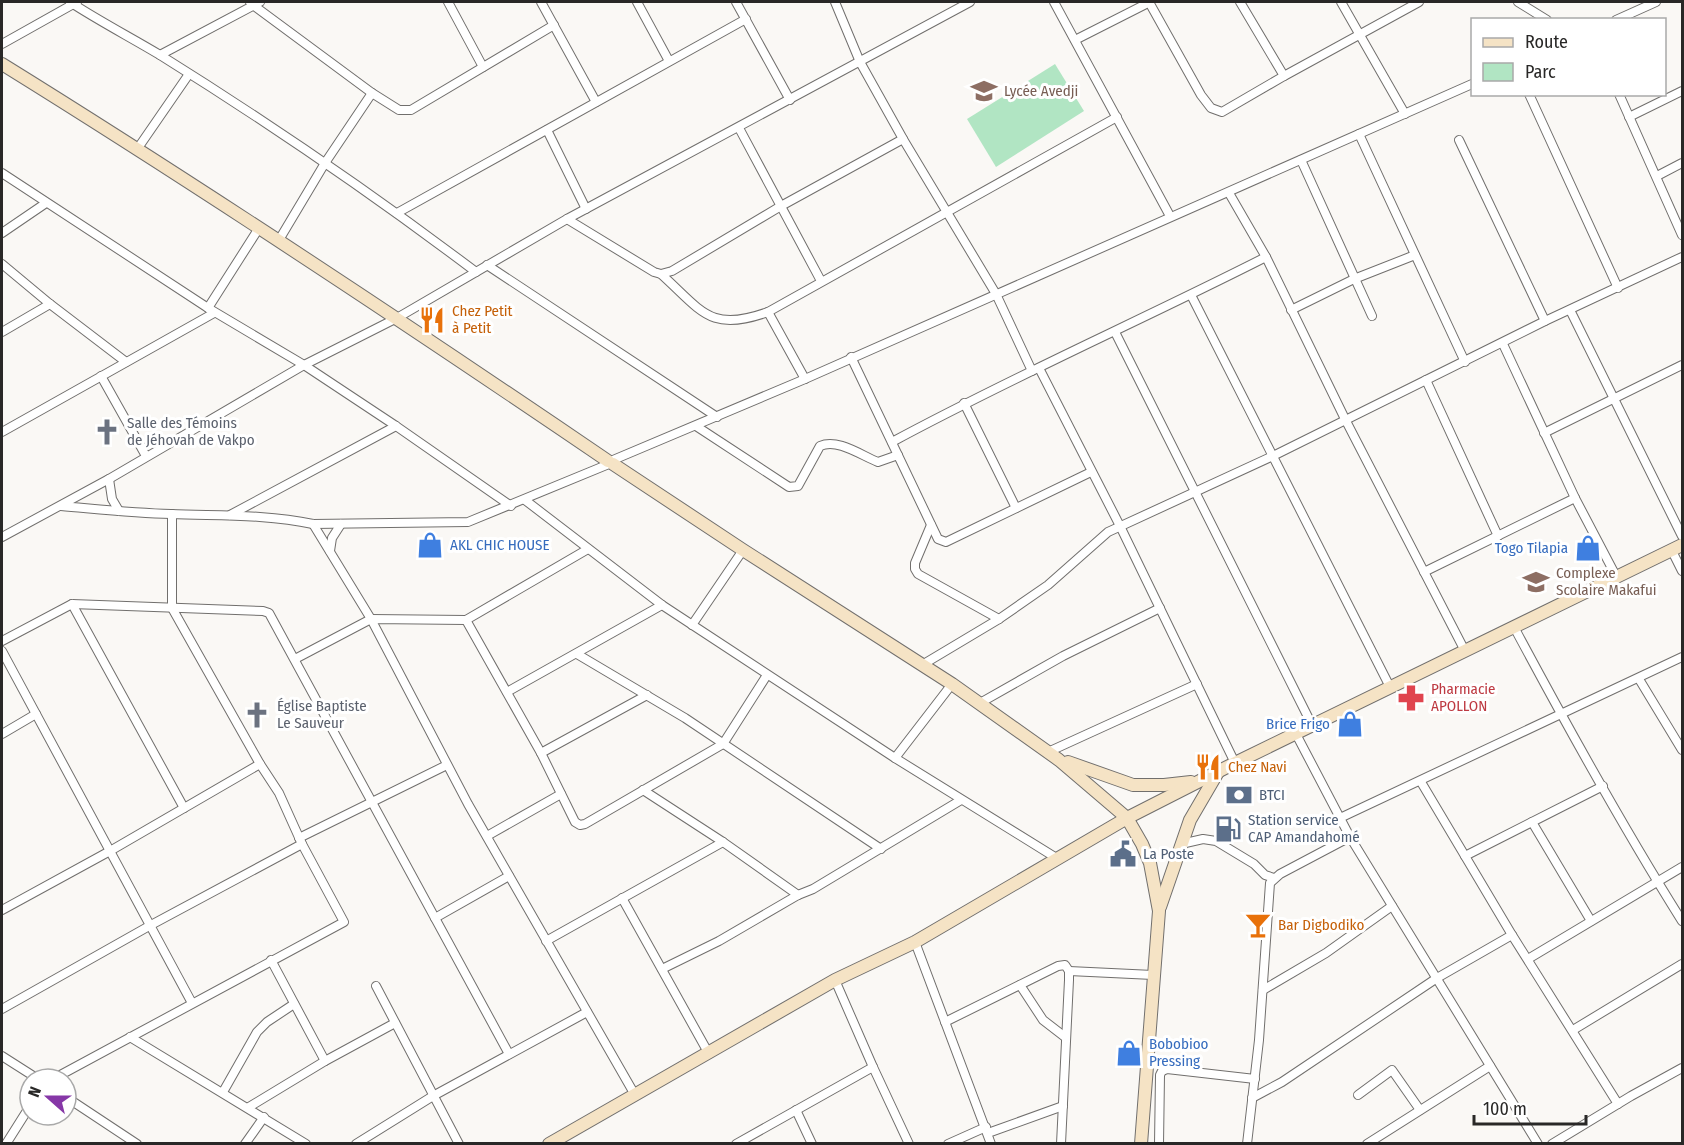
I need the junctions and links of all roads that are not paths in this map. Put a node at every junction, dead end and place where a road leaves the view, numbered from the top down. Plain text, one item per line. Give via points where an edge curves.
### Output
1 (74, 2) edge
2 (448, 2) edge
3 (541, 2) edge
4 (637, 2) edge
5 (736, 2) edge
6 (835, 2) edge
7 (970, 2) edge
8 (1054, 2) edge
9 (1149, 2) edge
10 (1240, 2) edge
11 (1341, 2) edge
12 (1419, 2) edge
13 (1518, 2) edge
14 (1656, 2) edge
15 (254, 3) edge
16 (1544, 18) edge
17 (1620, 18) edge
18 (746, 19) junction
19 (554, 26) junction
20 (1360, 35) junction
21 (1075, 40) junction
22 (2, 44) edge
23 (160, 55) junction
24 (669, 61) junction
25 (860, 62) junction
26 (2, 64) edge
27 (483, 68) junction
28 (189, 74) junction
29 (1284, 76) junction
30 (1471, 85) edge
31 (1683, 91) edge
32 (372, 93) junction
33 (1530, 96) edge
34 (1620, 96) edge
35 (790, 100) junction
36 (596, 102) junction
37 (1405, 114) junction
38 (1117, 117) junction
39 (1629, 117) junction
40 (739, 128) junction
41 (547, 130) junction
42 (1359, 134) junction
43 (903, 140) junction
44 (1459, 140) dead end
45 (138, 148) junction
46 (1301, 160) junction
47 (1683, 163) edge
48 (325, 164) junction
49 (2, 173) edge
50 (1657, 176) junction
51 (1229, 193) junction
52 (46, 203) junction
53 (781, 206) junction
54 (586, 209) junction
55 (947, 210) junction
56 (397, 213) junction
57 (1170, 216) junction
58 (567, 219) junction
59 (259, 228) junction
60 (2, 233) edge
61 (1683, 235) edge
62 (279, 240) junction
63 (1415, 255) junction
64 (1266, 257) junction
65 (1683, 257) edge
66 (2, 264) edge
67 (487, 265) junction
68 (476, 272) junction
69 (662, 274) junction
70 (1354, 279) junction
71 (821, 281) junction
72 (1618, 288) junction
73 (996, 294) junction
74 (1191, 295) junction
75 (50, 304) junction
76 (211, 310) junction
77 (1291, 310) junction
78 (1570, 310) junction
79 (768, 312) junction
80 (1372, 316) dead end
81 (397, 318) junction
82 (1545, 321) junction
83 (1114, 332) junction
84 (2, 333) edge
85 (1503, 344) junction
86 (851, 357) junction
87 (126, 362) junction
88 (1466, 362) junction
89 (1683, 364) edge
90 (304, 365) junction
91 (1035, 370) junction
92 (101, 376) junction
93 (805, 379) junction
94 (1426, 380) junction
95 (1615, 400) junction
96 (964, 403) junction
97 (717, 417) junction
98 (1345, 419) junction
99 (396, 426) junction
100 (696, 426) junction
101 (2, 432) edge
102 (1544, 433) junction
103 (892, 442) junction
104 (898, 455) junction
105 (146, 456) junction
106 (1273, 456) junction
107 (611, 462) junction
108 (1091, 472) junction
109 (109, 478) junction
110 (1196, 491) junction
111 (1575, 498) junction
112 (525, 500) junction
113 (59, 506) junction
114 (511, 506) junction
115 (1016, 508) junction
116 (119, 511) junction
117 (172, 514) junction
118 (229, 515) junction
119 (341, 524) junction
120 (313, 525) junction
121 (931, 525) junction
122 (1120, 526) junction
123 (1498, 536) junction
124 (1683, 536) edge
125 (2, 537) edge
126 (1677, 548) edge
127 (588, 549) junction
128 (743, 550) junction
129 (330, 551) junction
130 (1683, 571) edge
131 (1424, 572) junction
132 (1617, 578) junction
133 (72, 604) junction
134 (662, 605) junction
135 (172, 608) junction
136 (1160, 609) junction
137 (371, 619) junction
138 (999, 619) junction
139 (466, 620) junction
140 (693, 625) junction
141 (1514, 627) junction
142 (2, 641) edge
143 (2, 651) edge
144 (1466, 651) junction
145 (577, 654) junction
146 (1683, 657) edge
147 (295, 659) junction
148 (922, 665) junction
149 (767, 675) junction
150 (1639, 679) junction
151 (952, 684) junction
152 (1197, 684) junction
153 (1390, 687) junction
154 (507, 692) junction
155 (647, 695) junction
156 (980, 703) junction
157 (1560, 713) junction
158 (36, 714) junction
159 (1312, 725) junction
160 (2, 734) edge
161 (1296, 734) junction
162 (723, 744) junction
163 (1683, 750) edge
164 (1048, 752) junction
165 (541, 753) junction
166 (895, 758) junction
167 (1059, 760) junction
168 (1235, 763) junction
169 (260, 764) junction
170 (447, 765) junction
171 (1218, 772) junction
172 (1201, 780) junction
173 (1421, 782) junction
174 (1603, 786) junction
175 (642, 790) junction
176 (561, 794) junction
177 (961, 800) junction
178 (372, 801) junction
179 (184, 808) junction
180 (1127, 818) junction
181 (1340, 818) junction
182 (1532, 822) junction
183 (487, 837) junction
184 (1350, 837) junction
185 (301, 841) junction
186 (723, 843) junction
187 (1181, 844) junction
188 (881, 849) junction
189 (110, 851) junction
190 (1465, 856) junction
191 (1058, 859) junction
192 (1683, 867) edge
193 (509, 876) junction
194 (1274, 878) junction
195 (1658, 882) junction
196 (798, 895) junction
197 (622, 898) junction
198 (1392, 906) junction
199 (2, 910) edge
200 (1159, 911) junction
201 (435, 918) junction
202 (1591, 921) junction
203 (1683, 921) edge
204 (151, 926) junction
205 (1512, 935) junction
206 (546, 941) junction
207 (915, 942) junction
208 (1528, 958) junction
209 (271, 960) junction
210 (1683, 964) edge
211 (662, 969) junction
212 (1069, 970) junction
213 (1153, 975) junction
214 (1437, 978) junction
215 (835, 980) junction
216 (1020, 985) junction
217 (376, 986) dead end
218 (1263, 990) junction
219 (192, 1003) junction
220 (294, 1004) junction
221 (2, 1009) edge
222 (587, 1012) junction
223 (945, 1022) junction
224 (395, 1023) junction
225 (1573, 1029) junction
226 (130, 1037) junction
227 (1065, 1037) junction
228 (509, 1054) junction
229 (709, 1054) junction
230 (2, 1056) edge
231 (326, 1061) junction
232 (1490, 1066) junction
233 (19, 1067) edge
234 (75, 1067) edge
235 (873, 1067) junction
236 (1683, 1068) edge
237 (1255, 1079) junction
238 (223, 1092) junction
239 (635, 1095) junction
240 (1358, 1095) dead end
241 (433, 1096) junction
242 (1252, 1098) junction
243 (1618, 1104) junction
244 (78, 1105) edge
245 (1063, 1106) junction
246 (249, 1107) junction
247 (796, 1110) junction
248 (1420, 1110) junction
249 (264, 1117) junction
250 (18, 1124) edge
251 (987, 1130) junction
252 (556, 1142) edge
253 (1534, 1142) edge
254 (6, 1143) edge
255 (137, 1143) edge
256 (245, 1143) edge
257 (306, 1143) edge
258 (356, 1143) edge
259 (459, 1143) edge
260 (736, 1143) edge
261 (812, 1143) edge
262 (909, 1143) edge
263 (948, 1143) edge
264 (991, 1143) edge
265 (1061, 1143) edge
266 (1141, 1143) edge
267 (1159, 1143) edge
268 (1247, 1143) edge
269 (1367, 1143) edge
270 (1552, 1143) edge

1 - 22 street
1 - 23 street
2 - 27 street
3 - 19 street
4 - 24 street
5 - 18 street
6 - 25 street
7 - 25 street
8 - 21 street
9 - 21 street
9 - 29 street via 1211,108 1227,110
10 - 29 street
11 - 20 street
12 - 20 street
13 - 16 street
14 - 17 street
15 - 23 street
15 - 32 street
18 - 24 street
18 - 35 street
19 - 27 street
19 - 36 street
20 - 29 street
20 - 37 street
21 - 38 street
23 - 28 street
24 - 36 street
25 - 35 street
25 - 43 street
26 - 45 street
27 - 32 street via 407,111
28 - 45 street
28 - 48 street
30 - 37 street
31 - 39 street
32 - 48 street
33 - 72 street
34 - 39 street
35 - 40 street
36 - 41 street
37 - 42 street
38 - 55 street
38 - 57 street
39 - 50 street
40 - 53 street
40 - 54 street
41 - 54 street
41 - 56 street
42 - 46 street
42 - 63 street
43 - 53 street
43 - 55 street
44 - 82 street
45 - 59 street
46 - 51 street
46 - 70 street
47 - 50 street
48 - 56 street
48 - 62 street
49 - 52 street
50 - 61 street
51 - 57 street
51 - 64 street
52 - 60 street
52 - 76 street
53 - 69 street
53 - 71 street
54 - 58 street
55 - 71 street
55 - 73 street
56 - 68 street
57 - 73 street
58 - 67 street
58 - 69 street
59 - 62 street
59 - 76 street
62 - 81 street
63 - 70 street
63 - 88 street
64 - 74 street
64 - 77 street
65 - 72 street
66 - 75 street
67 - 68 street
67 - 97 street
68 - 81 street
69 - 79 street via 706,314 719,320 743,320
70 - 77 street
70 - 80 street
71 - 79 street
72 - 78 street
73 - 86 street
73 - 91 street
74 - 83 street
74 - 106 street
75 - 84 street
75 - 87 street
76 - 87 street
76 - 90 street
77 - 98 street
78 - 82 street
78 - 95 street
79 - 93 street
81 - 90 street
81 - 107 street
82 - 85 street
83 - 91 street
83 - 110 street
85 - 88 street
85 - 102 street
86 - 93 street
86 - 103 street
87 - 92 street
88 - 94 street
89 - 95 street
90 - 99 street
90 - 105 street
91 - 96 street
91 - 108 street
92 - 101 street
92 - 105 street
93 - 97 street
94 - 98 street
94 - 123 street
95 - 102 street
95 - 124 street
96 - 103 street
96 - 115 street
97 - 100 street
98 - 106 street
98 - 131 street
99 - 114 street
99 - 118 street
100 - 104 street via 794,488 820,446 827,443 878,462
100 - 107 street
102 - 111 street
103 - 104 street
104 - 121 street
105 - 109 street
106 - 110 street
106 - 153 street
107 - 112 street
107 - 128 street
108 - 115 street
108 - 122 street
109 - 113 street
109 - 116 street via 112,499
110 - 122 street
110 - 159 street
111 - 123 street
111 - 132 street
112 - 114 street
112 - 127 street
113 - 116 street
113 - 125 street
114 - 119 street via 461,523
115 - 121 street via 946,542 938,539
116 - 117 street
117 - 118 street
117 - 135 street
118 - 120 street
119 - 120 street
119 - 129 street via 332,538
120 - 129 street
121 - 138 street via 915,562 918,574
122 - 136 street
122 - 138 street
123 - 131 street
126 - 130 street
126 - 132 street
127 - 134 street
127 - 139 street
128 - 140 street
128 - 148 street
129 - 137 street
131 - 144 street
132 - 141 street
133 - 135 street
133 - 142 street
133 - 179 street
134 - 140 street
134 - 145 street
135 - 147 street via 267,612
135 - 169 street
136 - 152 street
136 - 156 street via 1063,656
137 - 139 street
137 - 147 street
137 - 170 street
138 - 148 street
139 - 154 street
140 - 149 street
141 - 144 street
141 - 157 street
143 - 158 street
144 - 153 street
145 - 154 street
145 - 155 street
146 - 150 street
147 - 178 street
148 - 151 street
149 - 162 street
149 - 166 street
150 - 157 street
150 - 163 street
151 - 156 street
151 - 166 street
152 - 164 street
152 - 168 street
153 - 159 street
154 - 165 street
155 - 162 street
155 - 165 street
156 - 164 street
157 - 173 street
157 - 174 street
158 - 160 street
158 - 189 street
159 - 161 street
161 - 168 street
161 - 181 street
162 - 175 street
162 - 188 street
164 - 167 street
165 - 176 street
166 - 177 street
167 - 172 street via 1133,785
167 - 180 street
168 - 171 street
169 - 179 street
169 - 185 street via 279,793
170 - 178 street
170 - 183 street
171 - 172 street
171 - 187 street
172 - 180 street
173 - 181 street
173 - 190 street
174 - 182 street
174 - 195 street
175 - 176 street via 580,825
175 - 186 street
176 - 183 street
177 - 188 street
177 - 191 street
178 - 185 street
178 - 201 street
179 - 189 street
180 - 191 street
180 - 200 street via 1150,863
181 - 184 street
182 - 190 street
182 - 202 street
183 - 193 street
184 - 194 street
184 - 198 street
185 - 204 street
185 - 209 street via 344,922
186 - 196 street
186 - 197 street
187 - 194 street via 1203,839 1216,841
187 - 200 street
188 - 196 street
189 - 199 street
189 - 204 street
190 - 205 street
191 - 207 street
192 - 195 street
193 - 201 street
193 - 206 street
194 - 218 street via 1270,883
195 - 202 street
195 - 203 street
196 - 211 street
197 - 206 street
197 - 211 street
198 - 214 street
198 - 218 street via 1326,953
200 - 213 street
201 - 228 street
202 - 208 street
204 - 219 street
204 - 221 street
205 - 208 street
205 - 214 street
206 - 222 street
207 - 215 street
207 - 223 street
208 - 225 street
209 - 219 street
209 - 220 street
210 - 225 street
211 - 229 street
212 - 213 street
212 - 216 street via 1065,965 1058,966
212 - 227 street
213 - 266 street
214 - 232 street
214 - 242 street via 1267,1092
215 - 229 street
215 - 235 street
216 - 223 street
216 - 227 street via 1043,1020
217 - 224 street
218 - 237 street
219 - 226 street
220 - 231 street
220 - 238 street via 257,1032
222 - 228 street
222 - 239 street
223 - 251 street
224 - 231 street
224 - 241 street
225 - 243 street
226 - 234 street
226 - 238 street
227 - 245 street
228 - 241 street
229 - 239 street
230 - 233 street
231 - 246 street
232 - 248 street
232 - 253 street
235 - 247 street
235 - 262 street
236 - 243 street
237 - 242 street
237 - 267 street via 1162,1071
238 - 246 street
239 - 252 street
240 - 248 street via 1392,1070
241 - 258 street
241 - 259 street
242 - 268 street
243 - 270 street
244 - 255 street
245 - 251 street
245 - 265 street
246 - 249 street
247 - 260 street
247 - 261 street
248 - 269 street
249 - 256 street
249 - 257 street
250 - 254 street
251 - 263 street
251 - 264 street

